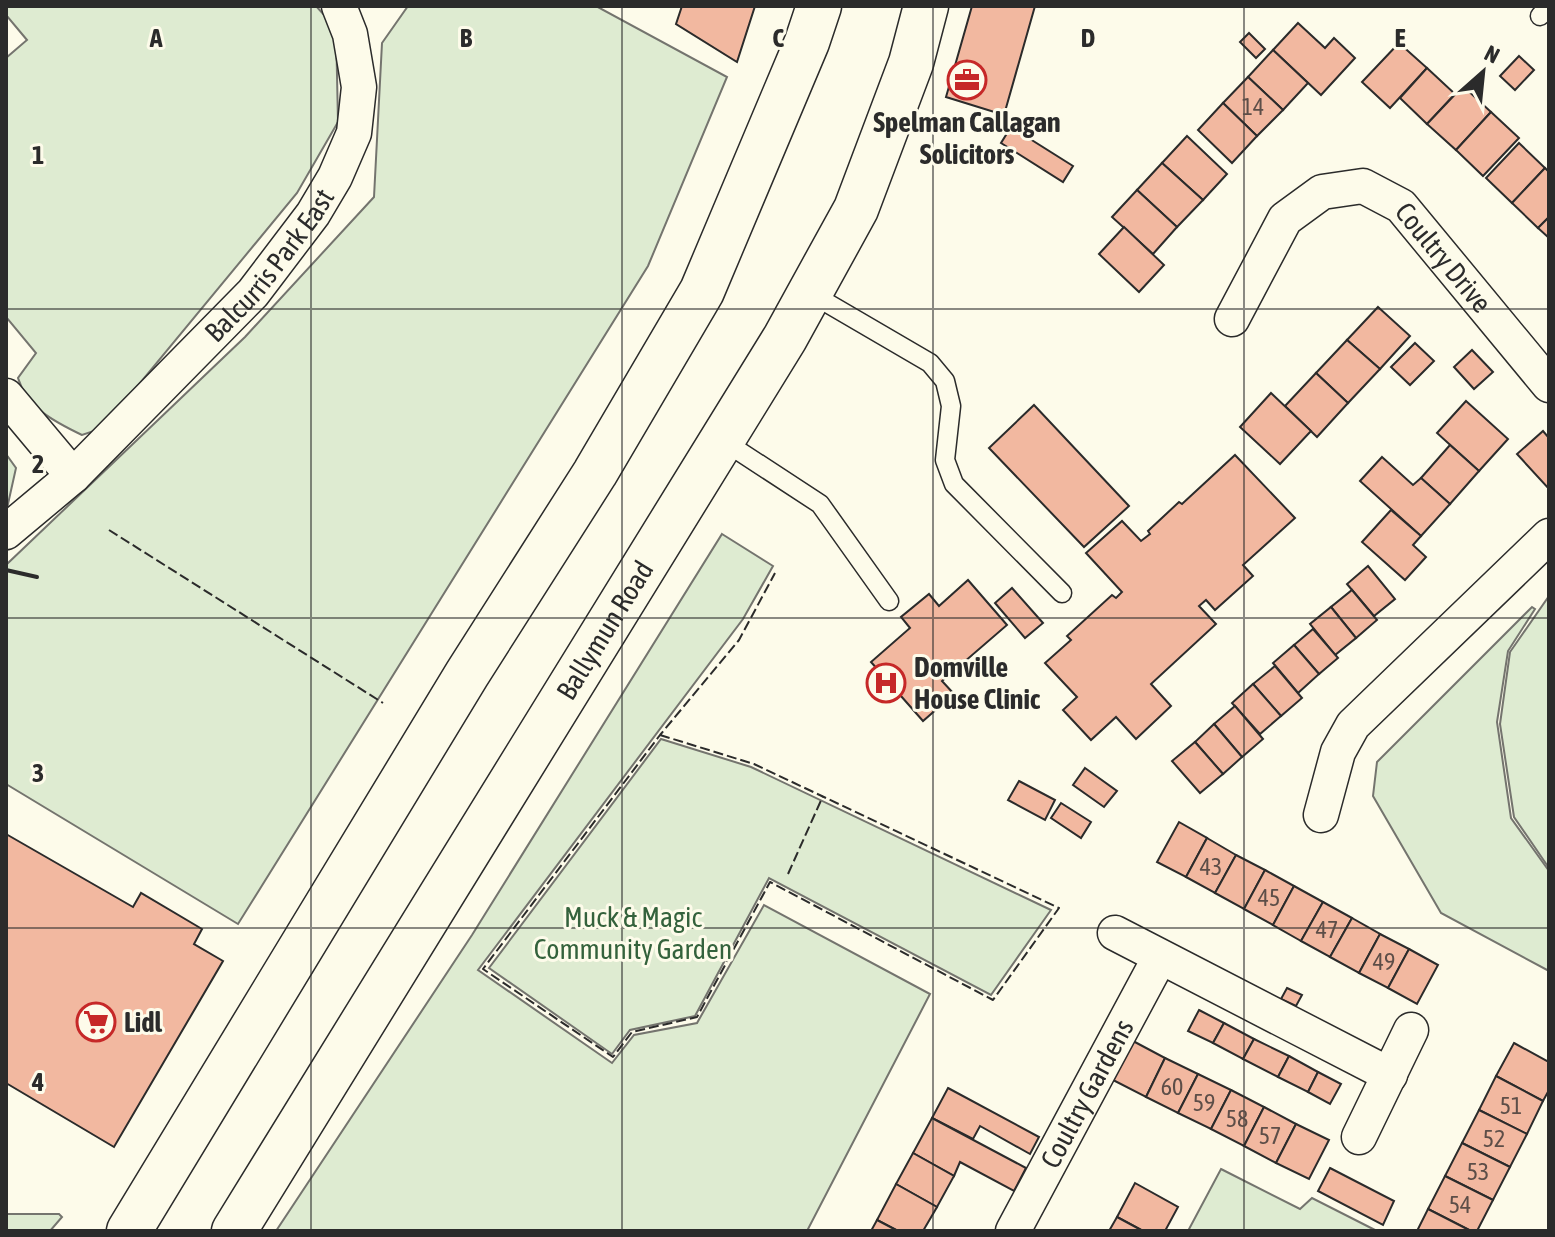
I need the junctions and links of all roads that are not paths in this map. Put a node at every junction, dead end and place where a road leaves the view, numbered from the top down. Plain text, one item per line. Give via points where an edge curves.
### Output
1 (339, 6) edge
2 (819, 6) edge
3 (926, 6) edge
4 (810, 293) junction
5 (1232, 319) dead end
6 (1549, 385) edge
7 (6, 396) edge
8 (722, 440) junction
9 (73, 476) junction
10 (6, 532) edge
11 (1549, 536) edge
12 (1062, 593) dead end
13 (889, 601) dead end
14 (1321, 815) dead end
15 (1115, 933) dead end
16 (1160, 957) junction
17 (1411, 1030) dead end
18 (1390, 1075) junction
19 (1359, 1137) dead end
20 (129, 1231) edge
21 (234, 1231) edge
22 (1013, 1231) edge

1 - 9 street, Balcurris Park East via 359,87 354,133 335,177 253,293
2 - 20 main road via 702,291
3 - 4 main road, Ballymun Road via 911,63 856,209
4 - 8 main road, Ballymun Road
4 - 12 lane via 930,363 945,381 951,406 945,460 954,484
5 - 6 street, Coultry Drive via 1285,219 1322,192 1363,186 1401,206
7 - 9 street
8 - 13 lane via 820,504
8 - 21 main road, Ballymun Road
9 - 10 street, Balcurris Park East
11 - 14 street via 1353,725 1338,752
15 - 16 street
16 - 18 street
16 - 22 street, Coultry Gardens
17 - 18 street
18 - 19 street

